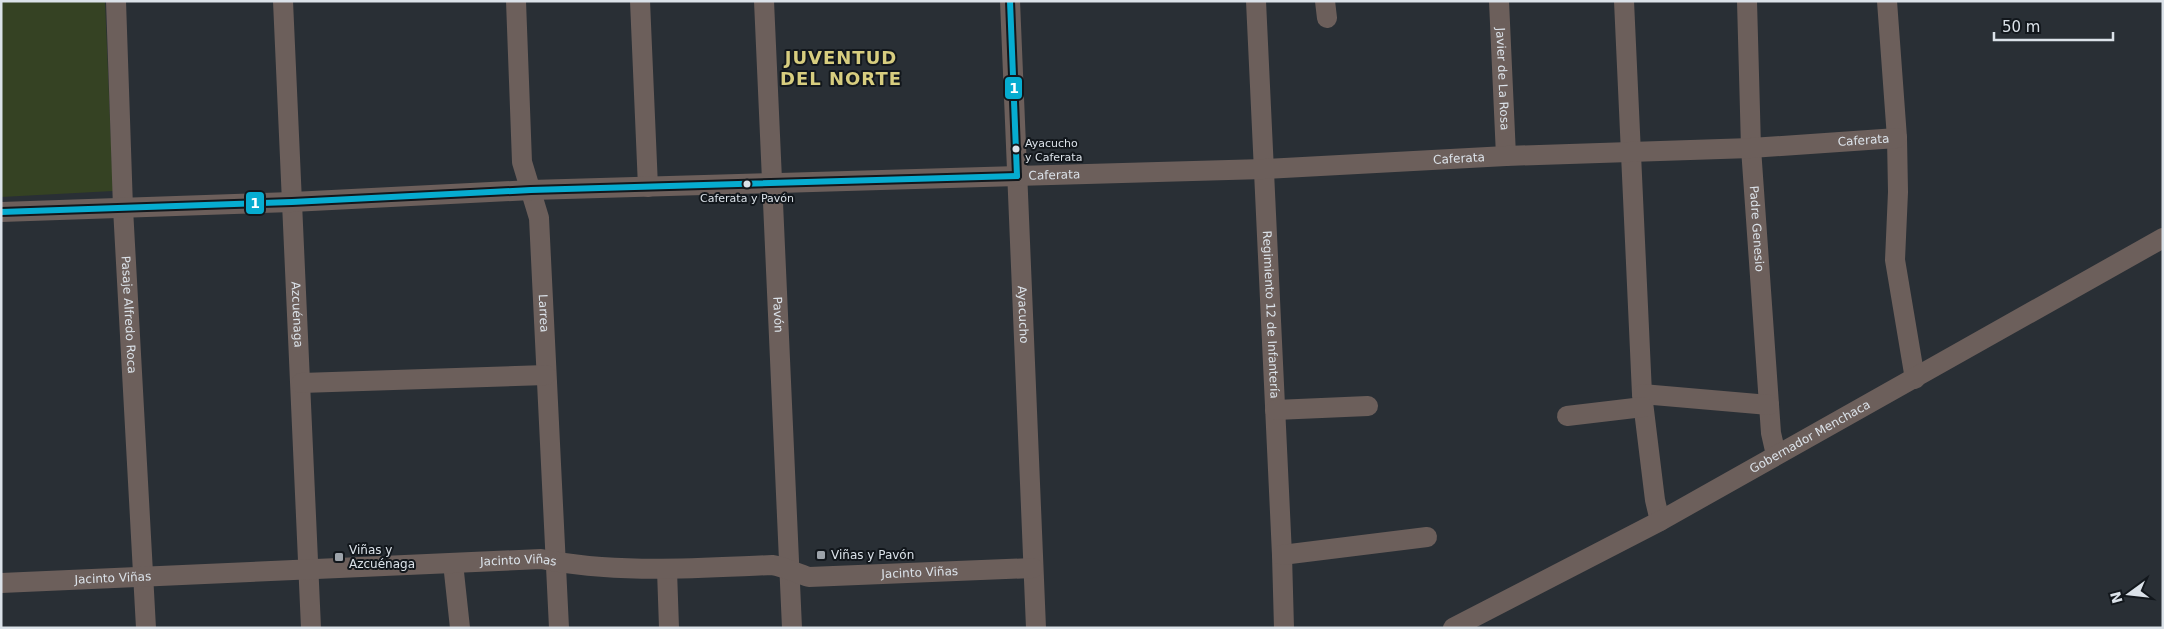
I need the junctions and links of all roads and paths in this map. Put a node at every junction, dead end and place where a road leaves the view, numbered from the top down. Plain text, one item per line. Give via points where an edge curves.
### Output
1 (116, 1) edge
2 (283, 1) edge
3 (516, 1) edge
4 (640, 1) edge
5 (764, 1) edge
6 (1010, 1) edge
7 (1256, 1) edge
8 (1499, 1) edge
9 (1624, 1) edge
10 (1746, 1) edge
11 (1887, 1) edge
12 (1897, 138) junction
13 (1751, 148) junction
14 (1631, 152) junction
15 (1506, 156) junction
16 (1264, 169) junction
17 (1017, 176) junction
18 (771, 184) junction
19 (648, 187) junction
20 (531, 190) junction
21 (292, 202) junction
22 (123, 208) junction
23 (1, 212) edge
24 (2163, 238) edge
25 (546, 375) junction
26 (1915, 379) junction
27 (301, 383) junction
28 (1643, 401) junction
29 (1769, 405) junction
30 (1368, 406) dead end
31 (1275, 410) junction
32 (1566, 416) dead end
33 (1776, 455) junction
34 (1660, 521) junction
35 (1427, 537) dead end
36 (1282, 555) junction
37 (556, 562) junction
38 (454, 563) junction
39 (1033, 568) junction
40 (308, 569) junction
41 (666, 570) junction
42 (790, 572) junction
43 (143, 577) junction
44 (1, 583) edge
45 (146, 628) edge
46 (311, 628) edge
47 (460, 628) edge
48 (559, 628) edge
49 (669, 628) edge
50 (792, 628) edge
51 (1036, 628) edge
52 (1284, 628) edge
53 (1453, 628) edge

1 - 22 street, Pasaje Alfredo Roca
2 - 21 street, Azcuénaga
3 - 20 street, Larrea via 522,162
4 - 19 street
5 - 18 street, Pavón
6 - 17 street, Ayacucho
7 - 16 street, Regimiento 12 de Infantería
8 - 15 street, Javier de La Rosa
9 - 14 street
10 - 13 street, Padre Genesio
11 - 12 street
12 - 13 street, Caferata
12 - 26 street via 1895,260
13 - 14 street, Caferata
13 - 29 street, Padre Genesio
14 - 15 street, Caferata
14 - 28 street
15 - 16 street, Caferata
16 - 17 street, Caferata
16 - 31 street, Regimiento 12 de Infantería
17 - 18 street, Caferata
17 - 39 street, Ayacucho
18 - 19 street, Caferata
18 - 42 street, Pavón
19 - 20 street, Caferata
20 - 21 street, Caferata
20 - 25 street, Larrea via 539,218
21 - 22 street, Caferata
21 - 27 street, Azcuénaga
22 - 23 street, Caferata
22 - 43 street, Pasaje Alfredo Roca
24 - 26 street, Gobernador Menchaca
25 - 27 street
25 - 37 street, Larrea
26 - 33 street, Gobernador Menchaca
27 - 40 street, Azcuénaga
28 - 29 street
28 - 32 street
28 - 34 street via 1654,500
29 - 33 street, Padre Genesio via 1770,433
30 - 31 street
31 - 36 street, Regimiento 12 de Infantería
33 - 34 street, Gobernador Menchaca
34 - 53 street, Gobernador Menchaca
35 - 36 street
36 - 52 street, Regimiento 12 de Infantería
37 - 38 street, Jacinto Viñas via 542,559
37 - 41 street, Jacinto Viñas
37 - 48 street, Larrea
38 - 40 street, Jacinto Viñas
38 - 47 street
39 - 42 street, Jacinto Viñas via 827,577
39 - 51 street, Ayacucho
40 - 43 street, Jacinto Viñas
40 - 46 street, Azcuénaga
41 - 42 street, Jacinto Viñas via 772,565
41 - 49 street
42 - 50 street, Pavón
43 - 44 street, Jacinto Viñas
43 - 45 street, Pasaje Alfredo Roca

